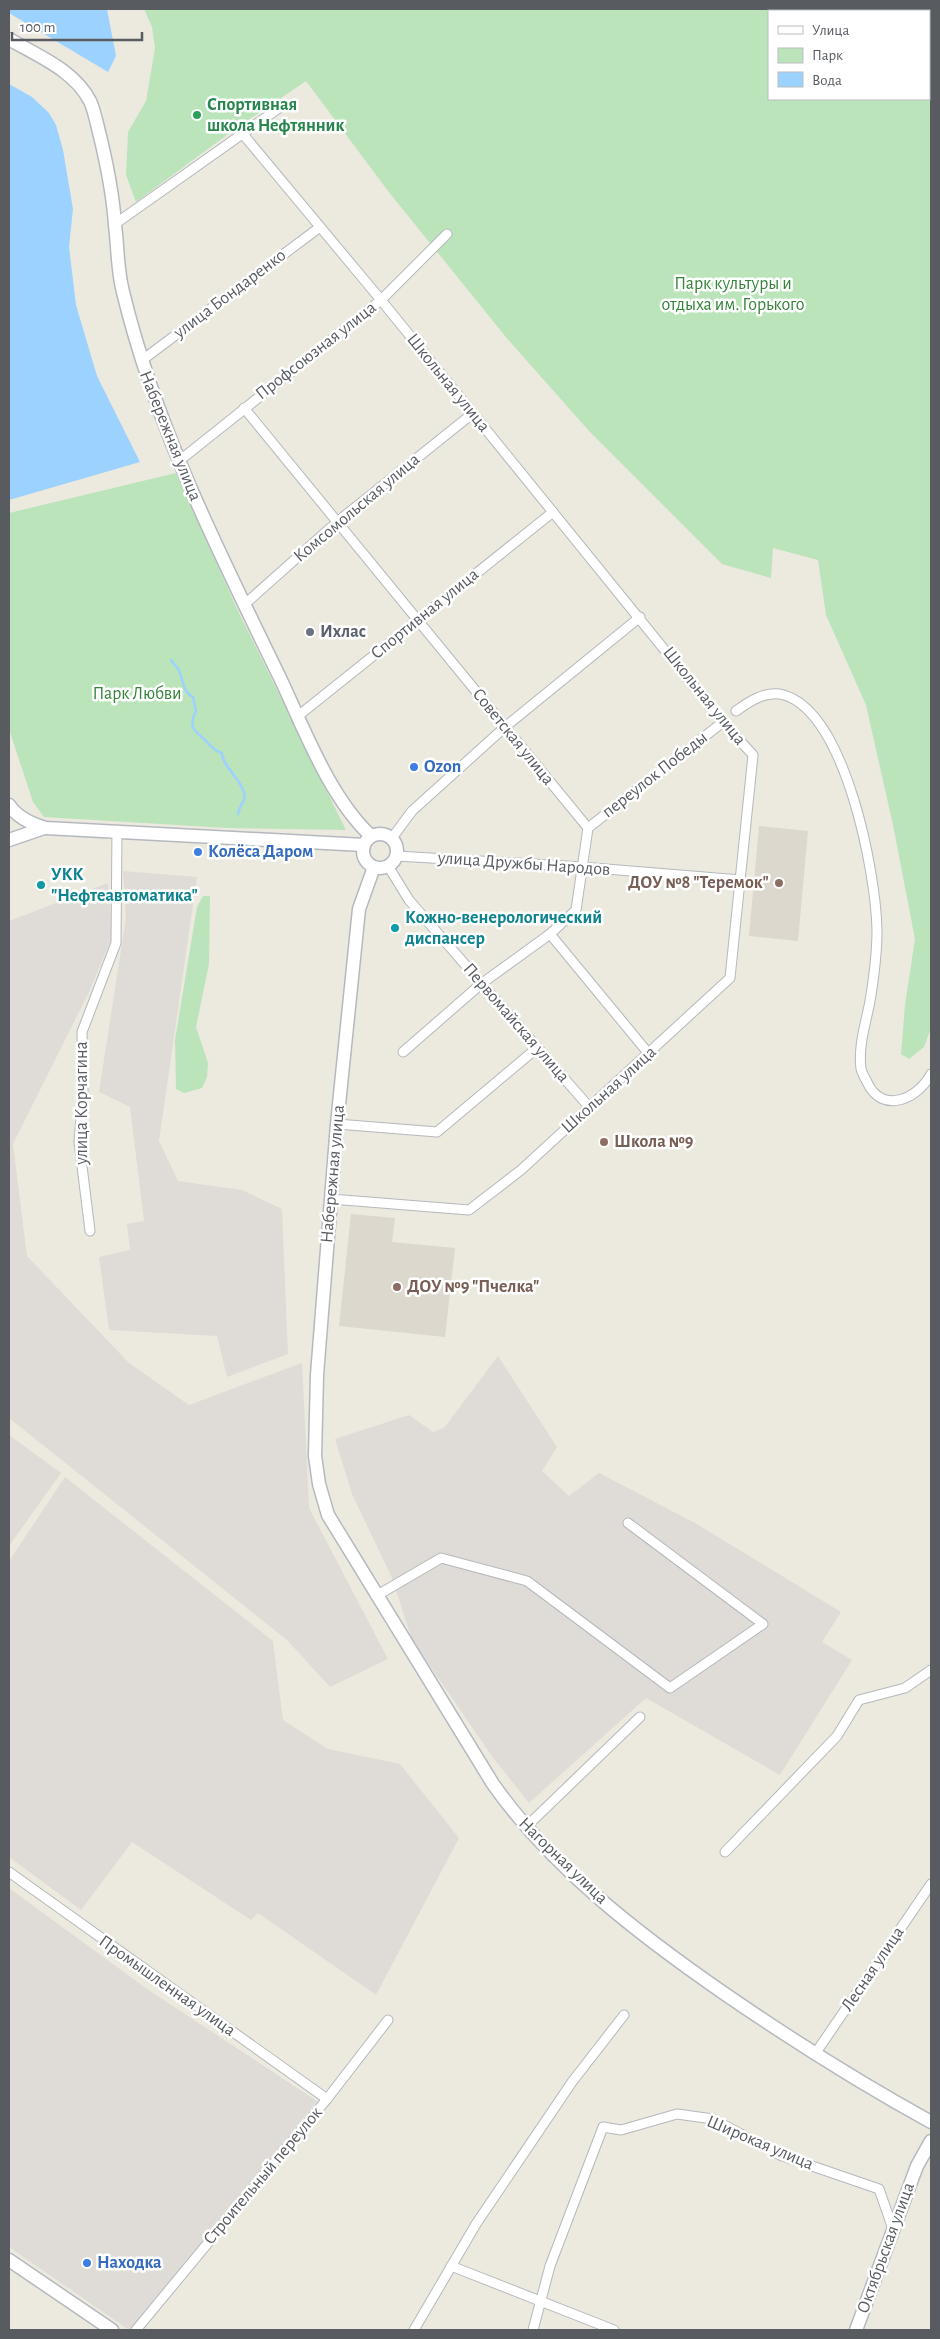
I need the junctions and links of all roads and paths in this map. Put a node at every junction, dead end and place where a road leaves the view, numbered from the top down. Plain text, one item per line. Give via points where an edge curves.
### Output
1 (9, 40) edge
2 (278, 108) dead end
3 (242, 133) junction
4 (115, 224) junction
5 (320, 227) junction
6 (447, 234) dead end
7 (381, 300) junction
8 (141, 361) junction
9 (244, 408) junction
10 (472, 414) junction
11 (179, 461) junction
12 (553, 512) junction
13 (337, 522) junction
14 (245, 604) junction
15 (640, 617) junction
16 (418, 620) junction
17 (736, 711) dead end
18 (298, 716) junction
19 (723, 722) junction
20 (505, 727) junction
21 (11, 809) edge
22 (46, 828) junction
23 (588, 828) junction
24 (117, 832) junction
25 (392, 838) junction
26 (9, 840) edge
27 (367, 841) junction
28 (397, 856) junction
29 (388, 866) junction
30 (374, 867) junction
31 (582, 867) junction
32 (741, 880) junction
33 (550, 934) junction
34 (480, 984) junction
35 (537, 1048) junction
36 (403, 1052) dead end
37 (650, 1054) junction
38 (931, 1074) edge
39 (590, 1108) junction
40 (337, 1124) junction
41 (331, 1199) junction
42 (90, 1230) dead end
43 (319, 1484) joint
44 (628, 1523) dead end
45 (376, 1596) junction
46 (931, 1670) edge
47 (640, 1717) dead end
48 (526, 1827) junction
49 (724, 1852) dead end
50 (9, 1872) edge
51 (931, 1884) edge
52 (624, 2015) dead end
53 (388, 2020) dead end
54 (815, 2054) junction
55 (327, 2099) junction
56 (931, 2122) edge
57 (931, 2141) edge
58 (893, 2229) junction
59 (9, 2260) edge
60 (452, 2266) junction
61 (540, 2303) junction
62 (112, 2330) edge
63 (136, 2330) edge
64 (414, 2330) edge
65 (533, 2330) edge
66 (614, 2330) edge
67 (856, 2330) edge

1 - 4 main road, Набережная улица via 64,71 79,84 91,102 107,165
2 - 3 street
3 - 4 street
3 - 5 street, Школьная улица
4 - 8 main road, Набережная улица via 117,269
5 - 7 street, Школьная улица
5 - 8 street, улица Бондаренко
6 - 7 street, Профсоюзная улица
7 - 9 street, Профсоюзная улица
7 - 10 street, Школьная улица
8 - 11 main road, Набережная улица
9 - 11 street, Профсоюзная улица
9 - 13 street, Советская улица
10 - 12 street, Школьная улица
10 - 13 street, Комсомольская улица
11 - 14 main road, Набережная улица
12 - 15 street, Школьная улица
12 - 16 street, Спортивная улица
13 - 14 street, Комсомольская улица
13 - 16 street, Советская улица
14 - 18 main road, Набережная улица
15 - 19 street, Школьная улица
15 - 20 street
16 - 18 street, Спортивная улица
16 - 20 street, Советская улица
17 - 38 street via 759,696 782,694 792,698 817,720 835,751 862,828 877,928 876,964 861,1040 861,1070 870,1090 886,1101 906,1099 927,1082
18 - 27 main road, Набережная улица via 328,777
19 - 23 street, переулок Победы
19 - 32 street, Школьная улица via 753,755
20 - 23 street, Советская улица
20 - 25 street via 412,810
21 - 22 main road via 30,823
21 - 26 main road via 14,830
22 - 24 main road
22 - 26 main road
23 - 31 street
24 - 27 main road
24 - 42 street, улица Корчагина via 116,943 82,1032 83,1092 79,1142
25 - 27 main road via 383,834
25 - 28 main road via 398,848
27 - 30 main road via 363,855
28 - 29 main road
28 - 31 street, улица Дружбы Народов
29 - 30 main road
29 - 34 street, Первомайская улица via 409,900
30 - 40 main road, Набережная улица via 359,909
31 - 32 street, улица Дружбы Народов
31 - 33 street via 576,910
32 - 37 street, Школьная улица via 730,978
33 - 34 street
33 - 37 street
34 - 35 street, Первомайская улица
34 - 36 street
35 - 39 street, Первомайская улица
35 - 40 street via 437,1132
37 - 39 street, Школьная улица
39 - 41 street, Школьная улица via 521,1170 470,1210
40 - 41 main road, Набережная улица
41 - 43 main road, Набережная улица via 317,1375 315,1456
43 - 45 main road, Нагорная улица via 328,1515
44 - 45 street via 764,1624 670,1688 526,1581 442,1558
45 - 48 main road, Нагорная улица via 493,1784
46 - 49 street via 905,1688 859,1700 837,1736
47 - 48 street
48 - 54 main road, Нагорная улица via 634,1929
50 - 55 street, Промышленная улица
51 - 54 street, Лесная улица
52 - 60 street via 572,2082 476,2224
53 - 55 street, Строительный переулок
54 - 56 main road, Нагорная улица
55 - 63 street, Строительный переулок
57 - 58 main road, Октябрьская улица via 917,2166
58 - 61 street, Широкая улица via 879,2189 780,2155 713,2119 677,2114 620,2130 603,2126 550,2266
58 - 67 main road, Октябрьская улица
59 - 62 main road
60 - 61 street
60 - 64 street
61 - 65 street, Широкая улица
61 - 66 street

